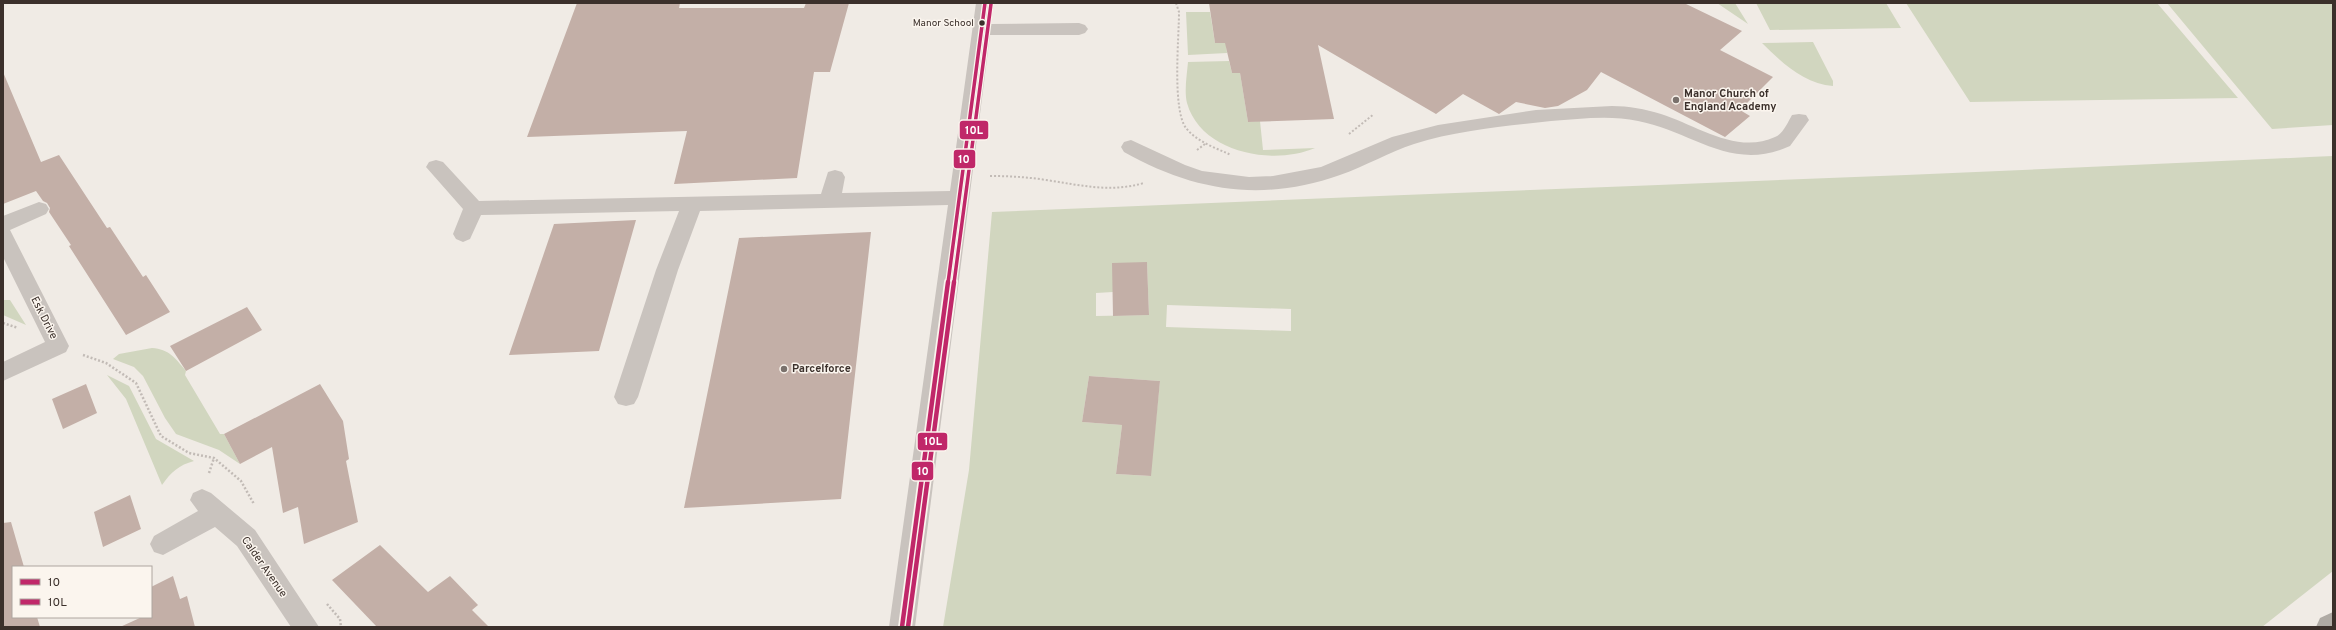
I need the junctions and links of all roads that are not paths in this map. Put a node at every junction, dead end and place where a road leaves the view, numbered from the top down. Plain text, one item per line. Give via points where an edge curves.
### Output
1 (985, 3) edge
2 (1079, 29) dead end
3 (980, 30) junction
4 (1799, 120) dead end
5 (1131, 147) dead end
6 (436, 167) dead end
7 (835, 177) dead end
8 (959, 198) junction
9 (830, 201) junction
10 (692, 204) junction
11 (474, 208) junction
12 (39, 209) dead end
13 (3, 225) edge
14 (463, 234) dead end
15 (3, 236) edge
16 (3, 372) edge
17 (626, 397) dead end
18 (163, 544) dead end
19 (2333, 624) edge
20 (306, 627) edge
21 (902, 627) edge
22 (2329, 627) edge

1 - 3 street
2 - 3 street
3 - 8 street
4 - 5 street via 1784,142 1738,150 1710,143 1666,121 1636,113 1524,118 1409,139 1324,173 1238,185 1202,179 1173,170
6 - 11 street
7 - 9 street
8 - 9 street
8 - 21 street
9 - 10 street
10 - 11 street via 607,198
10 - 17 street via 667,270
11 - 14 street
12 - 13 street
15 - 16 street, Esk Drive via 58,346
18 - 20 street, Calder Avenue via 209,507 246,538
19 - 22 highway

